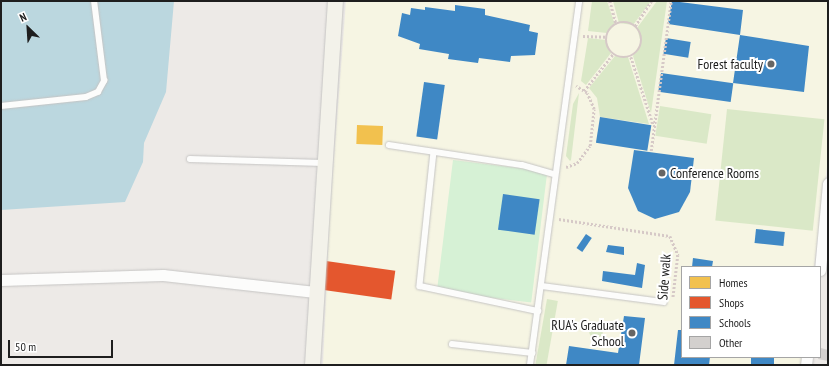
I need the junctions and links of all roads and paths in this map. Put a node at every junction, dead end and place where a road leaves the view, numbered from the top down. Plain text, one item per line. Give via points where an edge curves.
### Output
1 (94, 1) edge
2 (335, 1) edge
3 (579, 1) edge
4 (610, 1) edge
5 (652, 1) edge
6 (671, 1) edge
7 (616, 24) junction
8 (635, 26) junction
9 (574, 34) junction
10 (606, 37) junction
11 (613, 54) junction
12 (631, 57) junction
13 (566, 84) junction
14 (584, 91) junction
15 (1, 106) edge
16 (654, 127) junction
17 (389, 145) dead end
18 (651, 150) dead end
19 (434, 152) junction
20 (190, 159) dead end
21 (323, 163) junction
22 (555, 166) junction
23 (554, 174) junction
24 (828, 183) edge
25 (549, 218) junction
26 (820, 266) edge
27 (1, 280) edge
28 (542, 286) junction
29 (315, 292) junction
30 (664, 302) dead end
31 (672, 304) dead end
32 (538, 311) junction
33 (452, 344) dead end
34 (532, 353) junction
35 (312, 365) edge
36 (530, 365) edge

1 - 15 lane via 104,81 98,92 86,97
2 - 21 street
3 - 9 lane
4 - 7 path
5 - 8 path
6 - 16 path
7 - 8 path
7 - 10 path
8 - 12 path via 641,43
9 - 10 path
9 - 13 lane
10 - 11 path
11 - 12 path
11 - 14 path
12 - 16 path
13 - 14 path
13 - 22 lane
14 - 22 path via 594,111 588,152 569,167
16 - 18 path
17 - 19 lane
19 - 23 lane via 522,165
19 - 32 lane via 420,286
20 - 21 lane
21 - 29 street
22 - 23 lane
23 - 25 lane
24 - 26 street
25 - 28 lane
25 - 31 path, Side walk via 670,236 678,255
27 - 29 street via 163,274
28 - 30 lane
28 - 32 lane
29 - 35 street
32 - 34 lane
33 - 34 lane
34 - 36 lane

